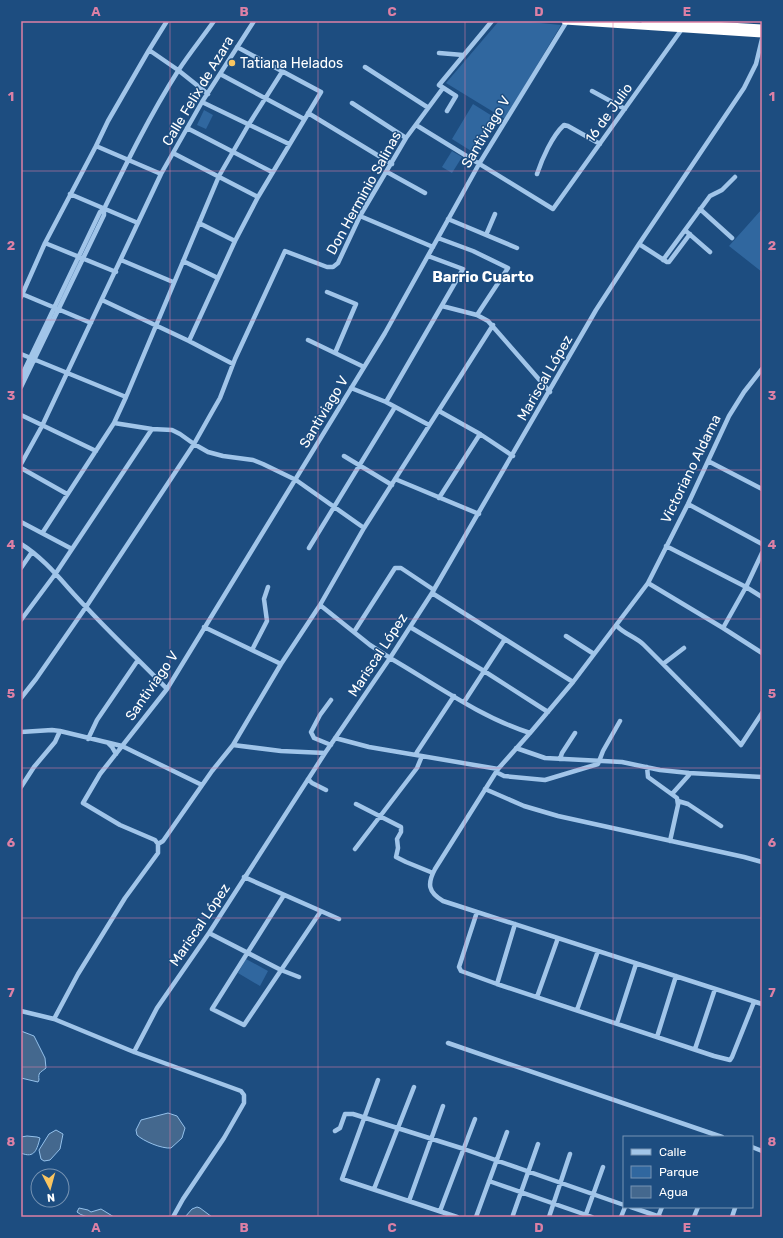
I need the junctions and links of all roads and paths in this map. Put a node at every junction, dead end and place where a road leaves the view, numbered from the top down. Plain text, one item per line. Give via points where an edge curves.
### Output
1 (167, 21) edge
2 (214, 21) edge
3 (254, 21) edge
4 (492, 21) edge
5 (566, 21) edge
6 (645, 21) edge
7 (762, 28) edge
8 (682, 29) junction
9 (762, 34) edge
10 (762, 39) edge
11 (237, 47) junction
12 (148, 50) junction
13 (439, 53) dead end
14 (463, 55) junction
15 (365, 67) dead end
16 (178, 70) junction
17 (282, 72) junction
18 (220, 74) junction
19 (443, 88) junction
20 (592, 91) dead end
21 (208, 94) junction
22 (266, 98) junction
23 (202, 102) junction
24 (352, 103) dead end
25 (427, 107) junction
26 (625, 109) junction
27 (447, 111) dead end
28 (308, 113) junction
29 (304, 119) junction
30 (249, 124) junction
31 (416, 125) junction
32 (187, 128) junction
33 (406, 138) junction
34 (289, 144) junction
35 (600, 144) junction
36 (96, 146) junction
37 (233, 151) junction
38 (173, 153) junction
39 (128, 160) junction
40 (392, 164) junction
41 (479, 164) junction
42 (272, 172) junction
43 (386, 172) junction
44 (161, 174) junction
45 (537, 174) dead end
46 (219, 176) junction
47 (735, 177) dead end
48 (425, 192) dead end
49 (70, 194) junction
50 (258, 197) junction
51 (104, 208) junction
52 (700, 209) junction
53 (496, 214) dead end
54 (360, 216) junction
55 (448, 218) junction
56 (138, 223) junction
57 (199, 223) junction
58 (684, 230) junction
59 (690, 234) junction
60 (486, 235) junction
61 (438, 238) junction
62 (732, 238) dead end
63 (235, 242) junction
64 (45, 243) junction
65 (639, 244) junction
66 (433, 248) junction
67 (517, 248) dead end
68 (710, 252) dead end
69 (428, 256) junction
70 (81, 258) junction
71 (121, 260) junction
72 (663, 260) junction
73 (183, 261) junction
74 (116, 272) junction
75 (218, 278) junction
76 (174, 282) junction
77 (327, 292) dead end
78 (22, 295) edge
79 (102, 300) junction
80 (442, 306) junction
81 (57, 308) junction
82 (477, 315) junction
83 (91, 323) junction
84 (493, 325) junction
85 (155, 326) junction
86 (308, 340) dead end
87 (189, 341) junction
88 (335, 353) junction
89 (21, 354) edge
90 (32, 359) junction
91 (233, 364) junction
92 (364, 367) junction
93 (762, 369) edge
94 (68, 372) junction
95 (21, 377) edge
96 (21, 387) edge
97 (351, 388) junction
98 (550, 392) junction
99 (126, 397) junction
100 (386, 402) junction
101 (395, 407) junction
102 (438, 410) junction
103 (21, 415) edge
104 (114, 423) junction
105 (429, 425) junction
106 (42, 426) junction
107 (152, 429) junction
108 (480, 434) junction
109 (194, 444) junction
110 (96, 451) junction
111 (344, 456) dead end
112 (513, 456) junction
113 (708, 462) junction
114 (21, 464) edge
115 (359, 466) junction
116 (21, 468) edge
117 (395, 479) junction
118 (296, 480) junction
119 (392, 485) junction
120 (762, 489) edge
121 (68, 494) junction
122 (439, 498) junction
123 (688, 504) junction
124 (335, 506) junction
125 (479, 514) junction
126 (21, 522) edge
127 (364, 528) junction
128 (43, 532) junction
129 (21, 544) edge
130 (762, 544) edge
131 (666, 546) junction
132 (309, 548) dead end
133 (72, 549) junction
134 (32, 552) junction
135 (762, 553) edge
136 (21, 568) edge
137 (56, 573) junction
138 (648, 584) junction
139 (268, 587) dead end
140 (746, 587) junction
141 (433, 592) junction
142 (762, 597) edge
143 (320, 605) junction
144 (86, 607) junction
145 (21, 620) edge
146 (617, 626) junction
147 (204, 627) junction
148 (410, 627) junction
149 (723, 628) junction
150 (354, 632) junction
151 (566, 636) dead end
152 (505, 639) junction
153 (684, 648) dead end
154 (252, 650) junction
155 (762, 653) edge
156 (594, 654) junction
157 (390, 658) junction
158 (138, 660) junction
159 (281, 664) junction
160 (663, 664) junction
161 (484, 670) junction
162 (573, 682) junction
163 (167, 689) junction
164 (454, 696) junction
165 (21, 698) edge
166 (331, 700) dead end
167 (464, 702) junction
168 (548, 712) junction
169 (762, 713) edge
170 (620, 721) dead end
171 (60, 731) junction
172 (21, 732) edge
173 (530, 733) junction
174 (575, 733) dead end
175 (335, 738) junction
176 (88, 739) junction
177 (108, 743) junction
178 (233, 745) junction
179 (331, 745) junction
180 (122, 746) junction
181 (516, 748) junction
182 (326, 753) junction
183 (116, 754) junction
184 (419, 755) junction
185 (560, 759) junction
186 (599, 762) junction
187 (647, 767) junction
188 (497, 770) junction
189 (689, 773) junction
190 (762, 777) edge
191 (308, 779) junction
192 (202, 786) junction
193 (21, 787) edge
194 (485, 789) junction
195 (326, 790) dead end
196 (672, 794) junction
197 (678, 801) junction
198 (356, 804) dead end
199 (381, 817) junction
200 (721, 826) dead end
201 (670, 841) junction
202 (158, 844) junction
203 (355, 849) dead end
204 (762, 862) edge
205 (433, 873) junction
206 (244, 877) junction
207 (284, 895) junction
208 (321, 911) junction
209 (477, 912) junction
210 (339, 919) dead end
211 (515, 924) junction
212 (209, 933) junction
213 (558, 938) junction
214 (598, 951) junction
215 (248, 953) junction
216 (636, 964) junction
217 (282, 970) junction
218 (676, 976) junction
219 (299, 977) dead end
220 (496, 984) junction
221 (715, 989) junction
222 (537, 997) junction
223 (754, 1002) junction
224 (762, 1004) edge
225 (577, 1010) junction
226 (21, 1011) edge
227 (54, 1019) junction
228 (617, 1023) junction
229 (656, 1037) junction
230 (448, 1043) dead end
231 (695, 1049) junction
232 (134, 1052) junction
233 (378, 1080) dead end
234 (414, 1087) dead end
235 (443, 1106) dead end
236 (364, 1117) junction
237 (475, 1119) dead end
238 (398, 1128) junction
239 (335, 1131) dead end
240 (507, 1132) dead end
241 (719, 1136) edge
242 (431, 1139) junction
243 (538, 1144) dead end
244 (464, 1149) junction
245 (570, 1154) dead end
246 (496, 1160) junction
247 (603, 1167) dead end
248 (529, 1172) junction
249 (489, 1181) junction
250 (560, 1182) junction
251 (374, 1189) junction
252 (521, 1192) junction
253 (593, 1194) junction
254 (409, 1201) junction
255 (553, 1204) junction
256 (623, 1206) edge
257 (634, 1208) edge
258 (735, 1208) dead end
259 (440, 1211) junction
260 (513, 1215) dead end
261 (585, 1216) edge
262 (173, 1217) edge
263 (457, 1217) edge
264 (476, 1217) edge
265 (549, 1217) edge
266 (592, 1217) edge
267 (659, 1217) edge
268 (732, 1217) edge

1 - 12 street
2 - 16 street
3 - 11 street, Calle Felix de Azara
4 - 14 street
5 - 8 highway
5 - 41 street, Santiviago V
6 - 7 highway
8 - 9 highway
8 - 26 street, 16 de Julio
10 - 65 street, Mariscal López via 756,64 744,88
11 - 17 street
11 - 18 street, Calle Felix de Azara
12 - 16 street
12 - 36 street
13 - 14 street
14 - 19 street via 439,85
15 - 25 street
16 - 21 street
16 - 39 street
17 - 22 street
17 - 28 street via 321,92
18 - 21 street, Calle Felix de Azara
18 - 22 street
19 - 25 street, Don Herminio Salinas
19 - 27 street via 456,96
20 - 26 street
21 - 23 street, Calle Felix de Azara
22 - 29 street
22 - 30 street
23 - 30 street
23 - 32 street, Calle Felix de Azara
24 - 33 street
25 - 31 street, Don Herminio Salinas
26 - 35 street, 16 de Julio
28 - 29 street
28 - 40 street
29 - 34 street
30 - 34 street
30 - 37 street
31 - 33 street, Don Herminio Salinas
31 - 41 street
32 - 37 street
32 - 38 street, Calle Felix de Azara
33 - 40 street, Don Herminio Salinas
34 - 42 street
35 - 41 street, 16 de Julio via 553,209
35 - 45 street via 564,126 547,151
36 - 39 street
36 - 49 street
37 - 42 street
37 - 46 street
38 - 44 street, Calle Felix de Azara
38 - 46 street
39 - 44 street
39 - 51 street
40 - 43 street, Don Herminio Salinas
41 - 55 street, Santiviago V
42 - 50 street
43 - 48 street
43 - 54 street, Don Herminio Salinas
44 - 56 street, Calle Felix de Azara
46 - 50 street
46 - 57 street
47 - 52 street via 722,190 710,196
49 - 51 street
49 - 64 street
50 - 63 street
51 - 56 street
51 - 70 street
52 - 58 street
52 - 62 street
53 - 60 street
54 - 66 street
54 - 91 street, Don Herminio Salinas via 341,259 333,267 285,251
55 - 60 street
55 - 61 street, Santiviago V
56 - 71 street, Calle Felix de Azara
57 - 63 street
57 - 73 street
58 - 59 street
58 - 72 street
59 - 68 street
59 - 72 street via 669,262
60 - 67 street
61 - 66 street, Santiviago V
61 - 82 street via 474,251 508,268
63 - 75 street
64 - 70 street
64 - 78 street
65 - 72 street
65 - 98 street, Mariscal López via 596,310
66 - 69 street, Santiviago V
69 - 80 street via 463,269
69 - 92 street, Santiviago V
70 - 74 street
70 - 81 street
71 - 74 street, Calle Felix de Azara
71 - 76 street
73 - 75 street
73 - 76 street
74 - 79 street, Calle Felix de Azara
75 - 87 street
76 - 85 street
77 - 88 street via 356,304
78 - 81 street
79 - 83 street, Calle Felix de Azara
79 - 85 street
80 - 82 street
80 - 100 street
81 - 83 street
81 - 90 street
82 - 84 street
83 - 94 street, Calle Felix de Azara
84 - 98 street
84 - 102 street
85 - 87 street
85 - 99 street
86 - 88 street
87 - 91 street
88 - 92 street
89 - 90 street
90 - 94 street
90 - 95 street
90 - 96 street
91 - 109 street via 220,398
92 - 97 street, Santiviago V
93 - 113 street, Victoriano Aldama via 729,416
94 - 99 street
94 - 106 street, Calle Felix de Azara
97 - 100 street
97 - 118 street, Santiviago V
98 - 112 street, Mariscal López
99 - 104 street
100 - 101 street
101 - 105 street
101 - 115 street
102 - 105 street
102 - 108 street
103 - 106 street
104 - 107 street
104 - 110 street
105 - 117 street
106 - 110 street
106 - 114 street, Calle Felix de Azara
107 - 109 street via 172,430
107 - 133 street
108 - 112 street
108 - 122 street
109 - 118 street via 214,454 253,460
109 - 144 street
110 - 121 street
111 - 115 street
112 - 125 street, Mariscal López
113 - 120 street
113 - 123 street, Victoriano Aldama
115 - 119 street
115 - 124 street
116 - 121 street
117 - 119 street
117 - 122 street
118 - 124 street
118 - 147 street, Santiviago V
119 - 127 street
121 - 128 street
122 - 125 street
123 - 130 street
123 - 131 street, Victoriano Aldama
124 - 127 street
124 - 132 street
125 - 141 street, Mariscal López
126 - 128 street
127 - 143 street
128 - 133 street
129 - 134 street
131 - 138 street, Victoriano Aldama
131 - 140 street
133 - 137 street
134 - 136 street
134 - 137 street
135 - 140 street
137 - 144 street
137 - 145 street
138 - 146 street, Victoriano Aldama
138 - 149 street
139 - 154 street via 264,599 267,621
140 - 142 street
140 - 149 street
141 - 148 street, Mariscal López
141 - 150 street via 401,568 395,568
141 - 152 street
143 - 150 street
143 - 159 street
144 - 158 street
144 - 165 street
146 - 156 street, Victoriano Aldama
146 - 160 street via 635,637
147 - 154 street
147 - 163 street, Santiviago V
148 - 157 street, Mariscal López
148 - 161 street
149 - 155 street
150 - 157 street
151 - 156 street
152 - 161 street
152 - 162 street
153 - 160 street
154 - 159 street
156 - 162 street, Victoriano Aldama
157 - 164 street
157 - 175 street, Mariscal López
158 - 163 street
158 - 176 street via 97,720
159 - 178 street
160 - 169 street via 741,745
161 - 167 street
161 - 168 street
162 - 168 street, Victoriano Aldama
163 - 180 street, Santiviago V
164 - 167 street
164 - 184 street via 417,752
166 - 179 street via 312,732 314,738
167 - 173 street via 510,726
168 - 173 street, Victoriano Aldama
170 - 186 street
171 - 172 street
171 - 176 street
171 - 193 street via 56,742 34,767
173 - 181 street, Victoriano Aldama
174 - 185 street
175 - 179 street, Mariscal López
175 - 184 street via 369,747
176 - 177 street
177 - 180 street
177 - 183 street
178 - 182 street
178 - 192 street
179 - 182 street, Mariscal López
180 - 183 street, Santiviago V
180 - 192 street
181 - 185 street via 545,758
181 - 188 street, Victoriano Aldama
182 - 191 street, Mariscal López
183 - 202 street, Santiviago V via 100,774 83,803 120,825 155,840
184 - 188 street
184 - 199 street via 417,768
185 - 186 street
186 - 187 street via 622,762
186 - 188 street via 545,780 504,776
187 - 189 street
187 - 196 street via 648,777
188 - 194 street, Victoriano Aldama
189 - 190 street
189 - 196 street
191 - 195 street
191 - 206 street, Mariscal López
192 - 202 street via 163,841
194 - 201 street via 524,806 558,816
194 - 205 street, Victoriano Aldama
196 - 197 street
197 - 200 street via 688,804
197 - 201 street
198 - 199 street
199 - 203 street
199 - 205 street via 401,827 397,839 397,858
201 - 204 street
202 - 227 street via 158,853 121,904
205 - 209 street via 430,887 436,897
206 - 207 street
206 - 212 street, Mariscal López
207 - 208 street
207 - 215 street
208 - 210 street
208 - 217 street
209 - 211 street
209 - 220 street via 459,967 465,973
211 - 213 street
211 - 220 street
212 - 215 street
212 - 232 street, Mariscal López via 157,1008
213 - 214 street
213 - 222 street
214 - 216 street
214 - 225 street
215 - 217 street
215 - 217 street via 212,1009 244,1025
216 - 218 street
216 - 228 street
217 - 219 street
218 - 221 street
218 - 229 street
220 - 222 street
221 - 223 street
221 - 231 street
222 - 225 street
223 - 224 street
223 - 231 street via 730,1060
225 - 228 street
226 - 227 street
227 - 232 street
228 - 229 street
229 - 231 street
230 - 241 street
232 - 262 street via 241,1091 245,1098 224,1138
233 - 236 street
234 - 238 street
235 - 242 street
236 - 238 street
236 - 239 street via 346,1114 340,1128
236 - 251 street via 342,1179
237 - 244 street
238 - 242 street
238 - 251 street
240 - 246 street
242 - 244 street
242 - 254 street
243 - 248 street
244 - 246 street
244 - 259 street
245 - 250 street
246 - 248 street
246 - 249 street
247 - 253 street
248 - 250 street
248 - 252 street
249 - 252 street
249 - 264 street
250 - 253 street
250 - 255 street
251 - 254 street
252 - 255 street
252 - 260 street
253 - 256 street
253 - 261 street
254 - 259 street
255 - 261 street
255 - 265 street
257 - 267 street
258 - 268 street
259 - 263 street
261 - 266 street

